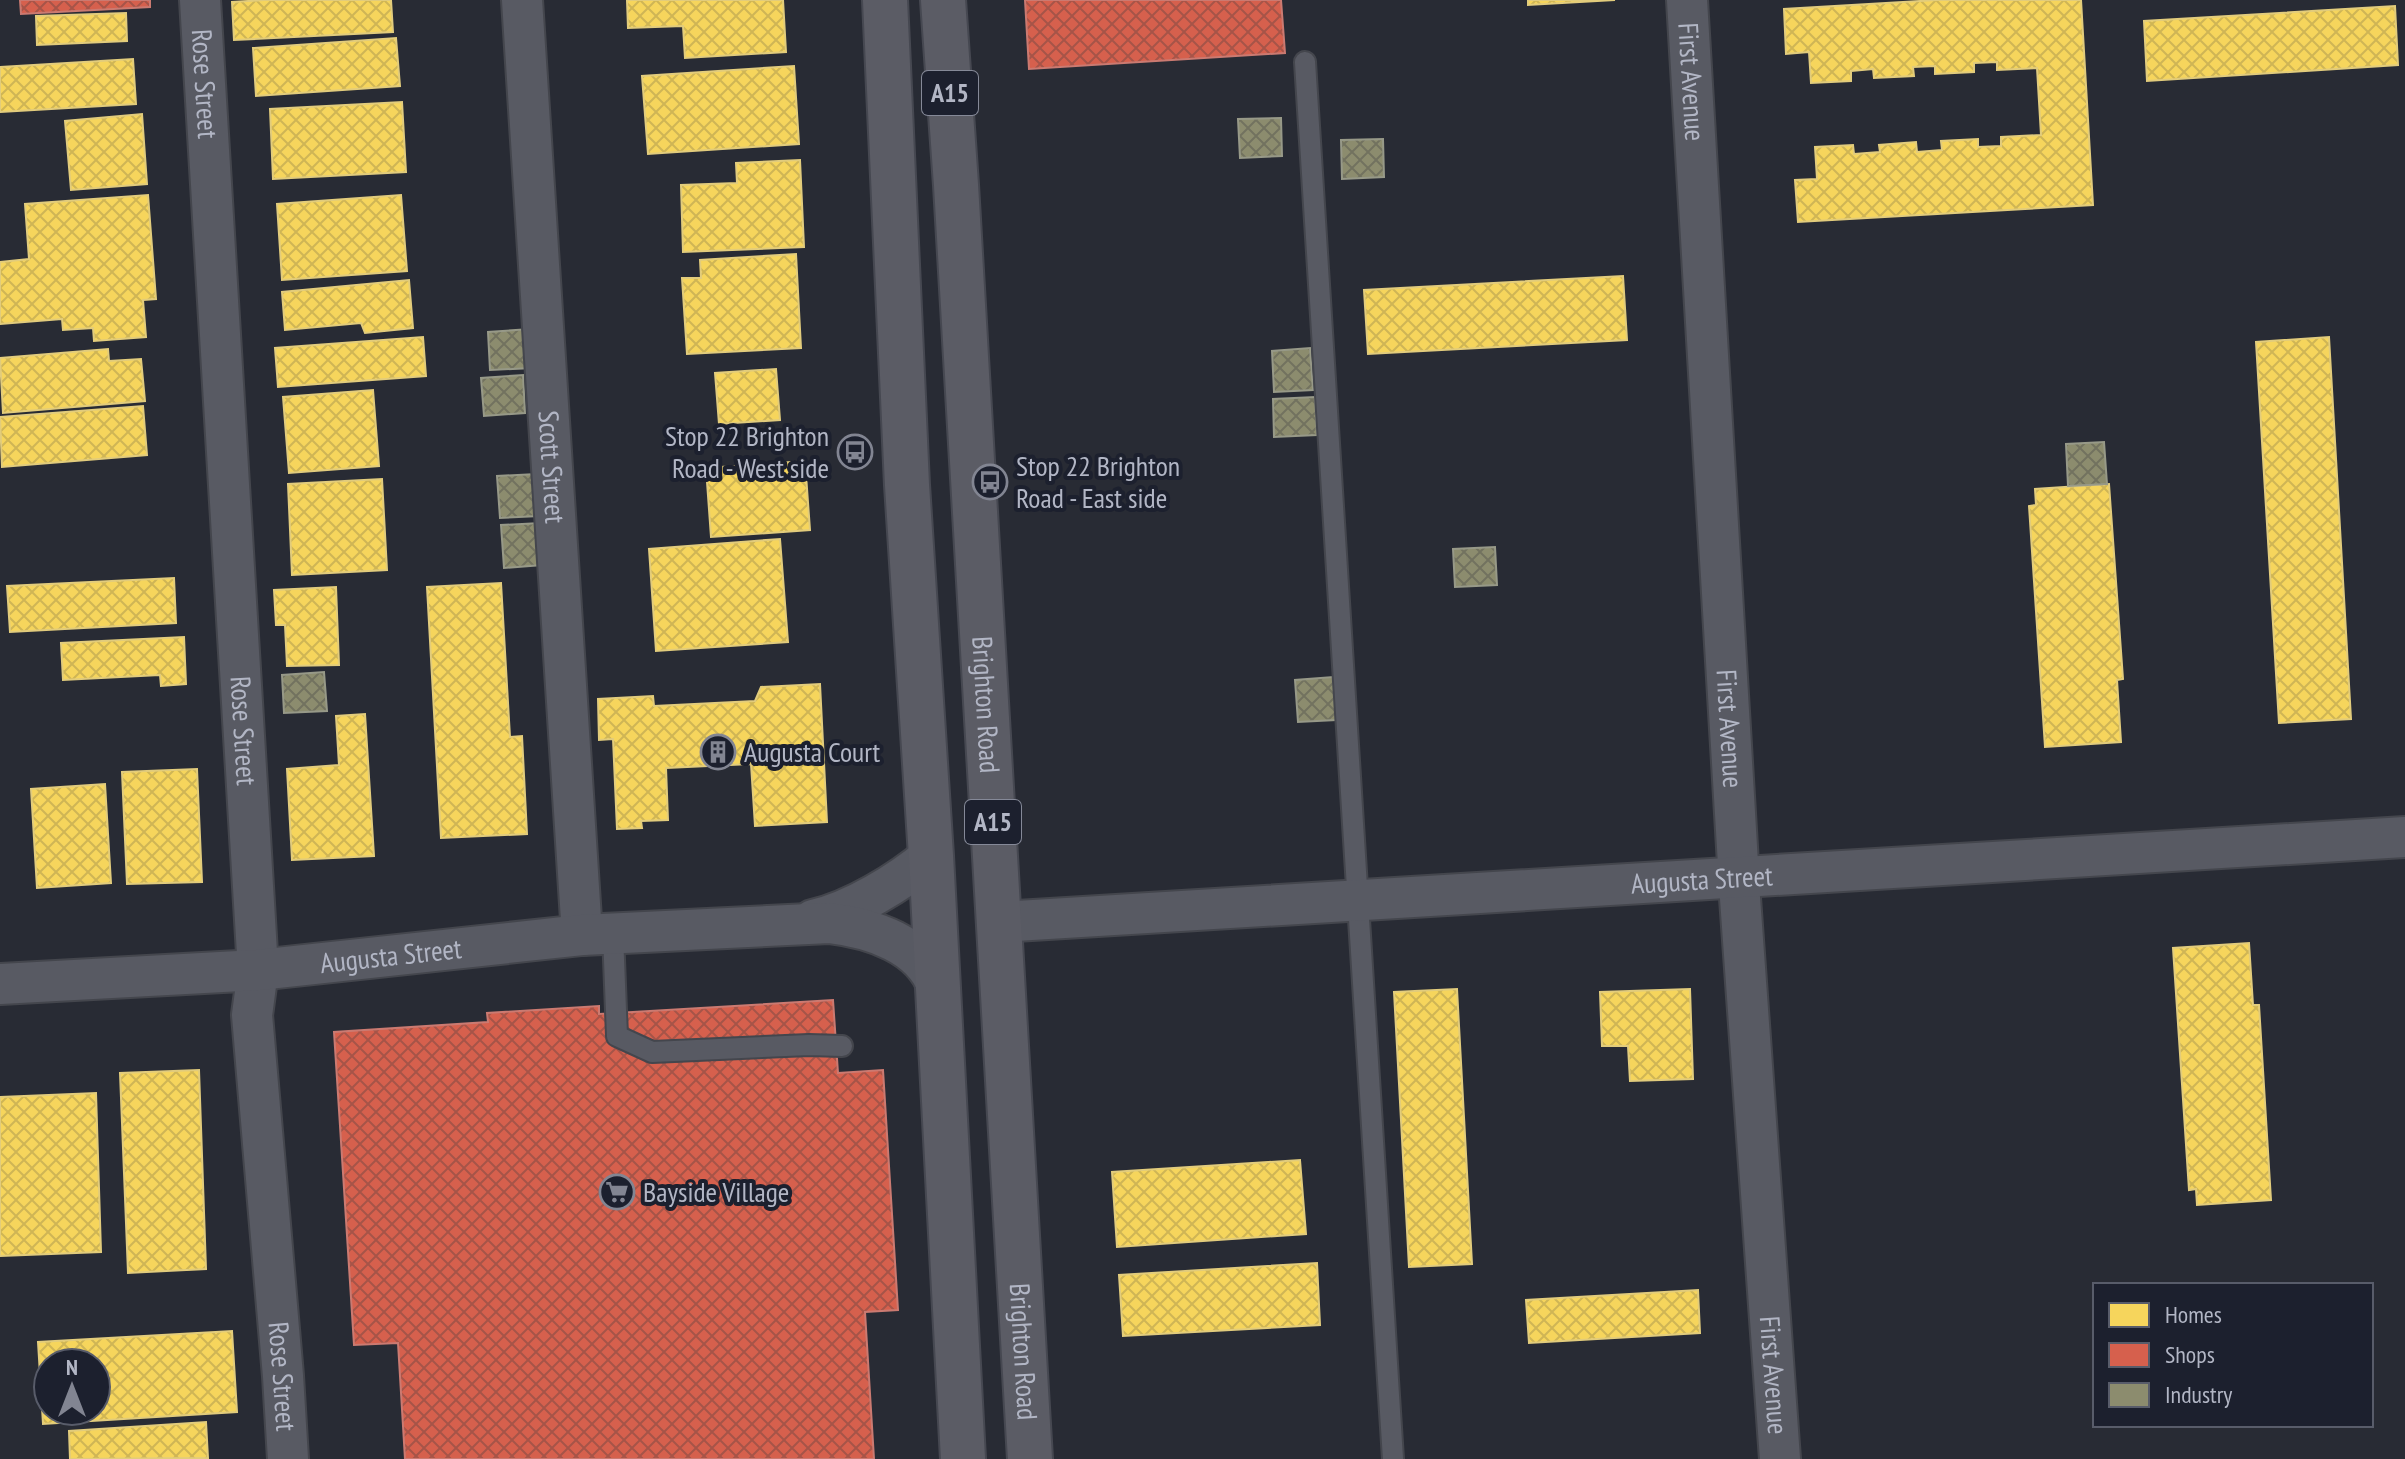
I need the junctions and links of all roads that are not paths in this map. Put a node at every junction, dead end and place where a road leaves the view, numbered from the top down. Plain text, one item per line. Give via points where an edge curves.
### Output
1 (200, 0) edge
2 (522, 0) edge
3 (885, 0) edge
4 (943, 0) edge
5 (1687, 0) edge
6 (1305, 62) dead end
7 (2405, 837) edge
8 (931, 856) junction
9 (1739, 877) junction
10 (1357, 901) junction
11 (999, 922) junction
12 (782, 925) junction
13 (597, 934) junction
14 (258, 970) junction
15 (0, 984) edge
16 (938, 993) junction
17 (842, 1046) dead end
18 (288, 1459) edge
19 (963, 1459) edge
20 (1030, 1459) edge
21 (1393, 1459) edge
22 (1780, 1459) edge

1 - 14 street, Rose Street
2 - 13 street, Scott Street
3 - 8 main road, A15 via 907,485
4 - 11 main road, Brighton Road / A15
5 - 9 street, First Avenue
6 - 10 lane
7 - 9 street, Augusta Street
8 - 12 street, Augusta Street via 897,882 836,913
8 - 16 main road, A15
9 - 10 street, Augusta Street
9 - 22 street, First Avenue
10 - 11 street, Augusta Street
10 - 21 lane
11 - 16 main road
11 - 20 main road, Brighton Road / A15
12 - 13 street, Augusta Street
12 - 16 street, Augusta Street via 829,923 875,933 915,955 934,976
13 - 14 street, Augusta Street
13 - 17 lane via 617,1036 652,1052
14 - 15 street, Augusta Street
14 - 18 street, Rose Street via 252,1015
16 - 19 main road, A15

